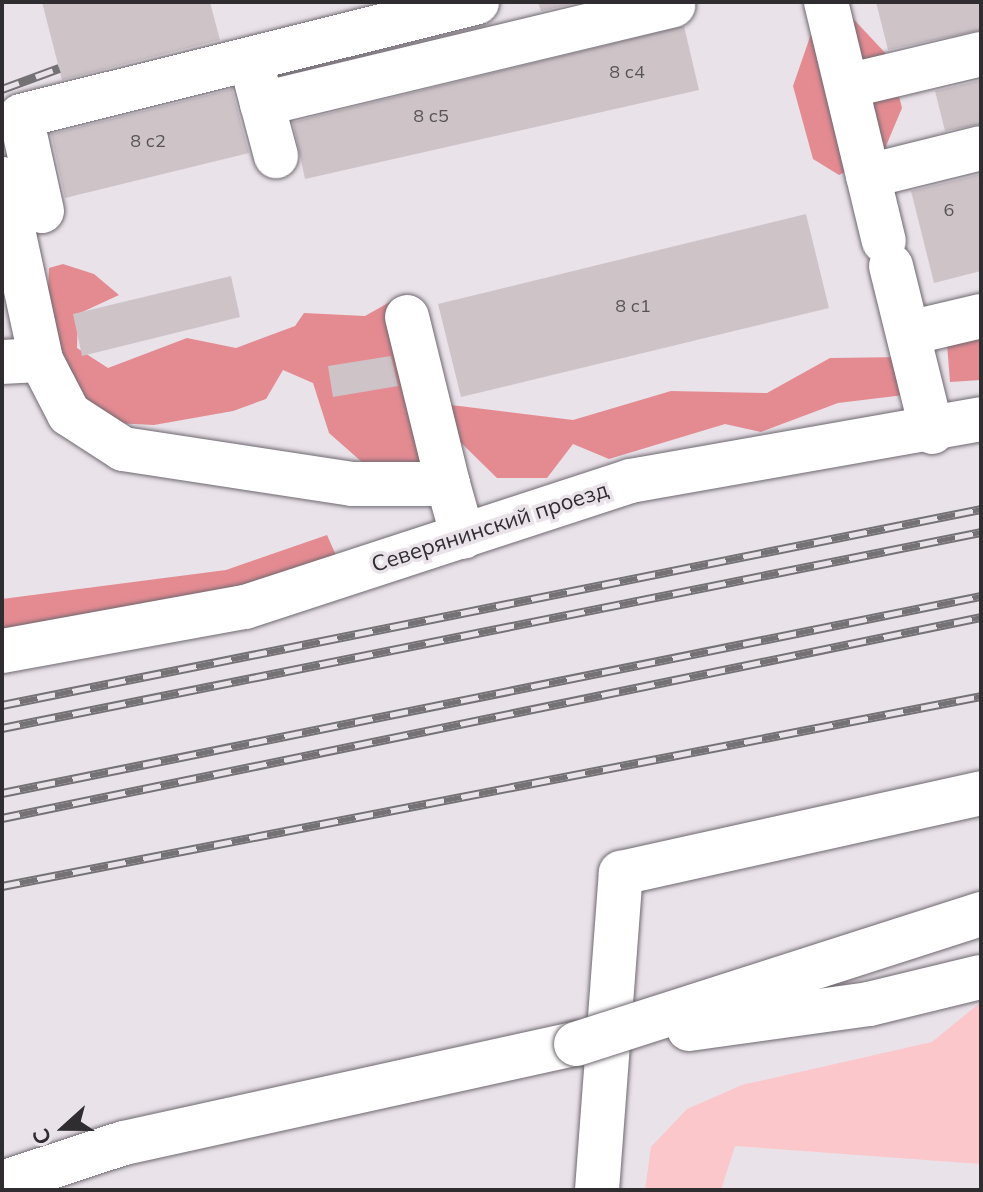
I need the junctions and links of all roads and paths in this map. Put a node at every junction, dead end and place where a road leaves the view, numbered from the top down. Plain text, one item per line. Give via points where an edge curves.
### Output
1 (477, 2) edge
2 (826, 2) edge
3 (673, 5) dead end
4 (981, 54) edge
5 (250, 59) junction
6 (847, 86) junction
7 (262, 104) junction
8 (981, 148) edge
9 (276, 156) dead end
10 (868, 176) junction
11 (2, 179) edge
12 (42, 211) dead end
13 (981, 316) edge
14 (407, 317) dead end
15 (909, 333) junction
16 (21, 361) edge
17 (981, 419) edge
18 (932, 432) junction
19 (448, 484) junction
20 (463, 537) junction
21 (2, 651) edge
22 (981, 793) edge
23 (981, 914) edge
24 (981, 977) edge
25 (576, 1044) junction
26 (2, 1183) edge
27 (597, 1190) edge

1 - 5 street
2 - 6 street
3 - 7 street
4 - 6 street
5 - 7 street
5 - 12 street via 21,116
6 - 10 street
7 - 9 street
8 - 10 street
10 - 15 street
11 - 16 street
13 - 15 street
14 - 19 street
15 - 18 street
16 - 19 street via 69,414 123,449 352,484
17 - 18 street, Северянинский проезд
18 - 20 street, Северянинский проезд via 630,481
19 - 20 street
20 - 21 street, Северянинский проезд via 245,607
22 - 27 street via 621,873
23 - 25 street, bridge
24 - 25 street, bridge via 869,1004
25 - 26 street via 124,1143

